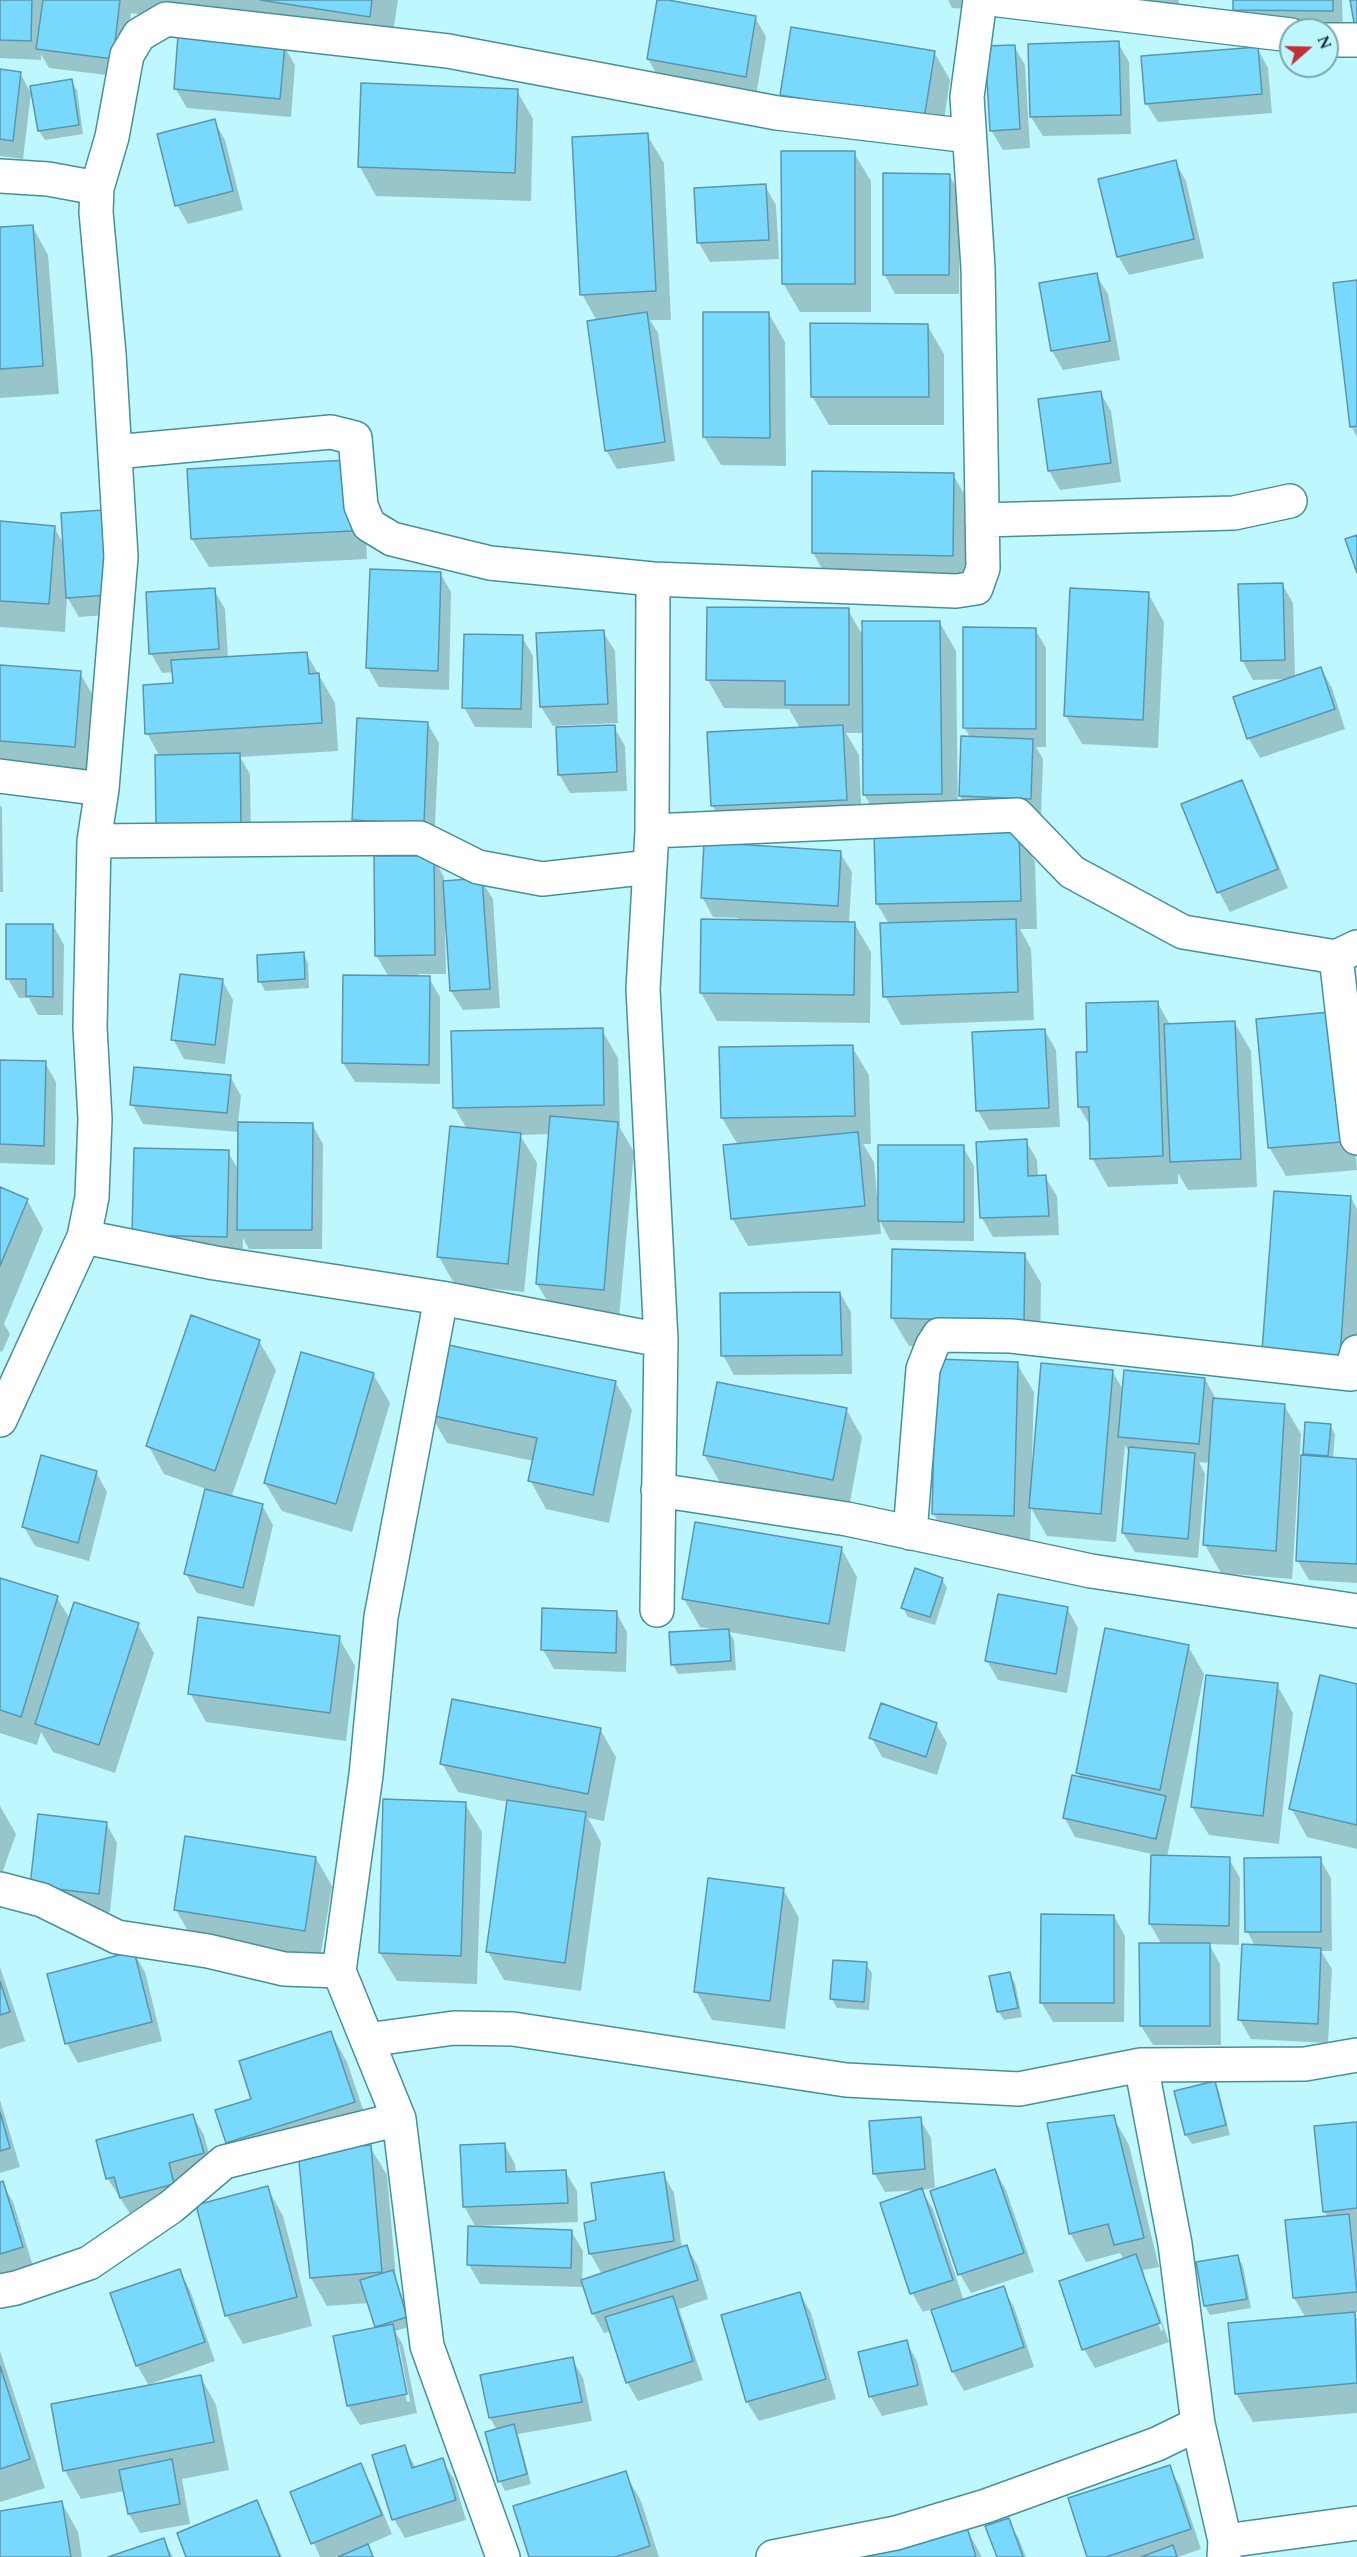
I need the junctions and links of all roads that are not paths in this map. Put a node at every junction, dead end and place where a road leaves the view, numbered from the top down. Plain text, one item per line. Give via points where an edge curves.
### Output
1 (980, 0) edge
2 (999, 0) edge
3 (1279, 34) edge
4 (1339, 40) edge
5 (1357, 40) edge
6 (969, 136) junction
7 (0, 176) edge
8 (97, 188) junction
9 (115, 452) junction
10 (1290, 501) dead end
11 (982, 520) junction
12 (653, 579) junction
13 (0, 777) edge
14 (102, 789) junction
15 (652, 831) junction
16 (94, 841) junction
17 (650, 867) junction
18 (1346, 952) edge
19 (1357, 1138) edge
20 (84, 1237) junction
21 (441, 1298) junction
22 (661, 1340) junction
23 (1357, 1352) edge
24 (10, 1376) edge
25 (0, 1420) edge
26 (658, 1490) junction
27 (910, 1533) junction
28 (657, 1610) dead end
29 (1357, 1611) edge
30 (0, 1888) edge
31 (339, 1971) junction
32 (367, 2040) junction
33 (1357, 2055) edge
34 (1141, 2065) junction
35 (399, 2119) junction
36 (0, 2291) edge
37 (1198, 2424) junction
38 (1357, 2523) edge
39 (1225, 2549) edge
40 (786, 2556) edge
41 (502, 2557) edge

1 - 6 street via 966,97
2 - 3 street
4 - 5 street
6 - 8 street via 777,113 448,51 166,19 139,35 127,55 112,137
6 - 11 street via 978,268
7 - 8 street
8 - 9 street
9 - 12 street via 331,432 355,438 361,506 369,525 392,539 490,563
9 - 14 street via 121,557
10 - 11 street via 1234,513
11 - 12 street via 983,568 976,588 956,591
12 - 15 street
13 - 14 street
14 - 16 street
15 - 17 street
15 - 18 street via 1017,815 1072,872 1183,932
16 - 17 street via 420,838 478,867 542,879
16 - 20 street via 90,1027 94,1119 92,1197
17 - 22 street via 643,989
18 - 19 street
20 - 21 street via 214,1263
20 - 24 street
21 - 22 street
21 - 31 street via 381,1617 366,1775
22 - 26 street
23 - 27 street via 1351,1374 1011,1336 939,1335 923,1369
24 - 25 street
26 - 27 street via 847,1519
26 - 28 street
27 - 29 street via 1090,1571
30 - 31 street via 42,1900 117,1937 284,1969
31 - 32 street
32 - 34 street via 454,2028 513,2029 846,2080 1019,2089
32 - 35 street
33 - 34 street via 1305,2064
34 - 37 street via 1175,2244
35 - 36 street via 224,2162 171,2207 89,2263
35 - 41 street via 427,2346
37 - 39 street
37 - 40 street via 1157,2444 986,2506 896,2533
38 - 39 street

